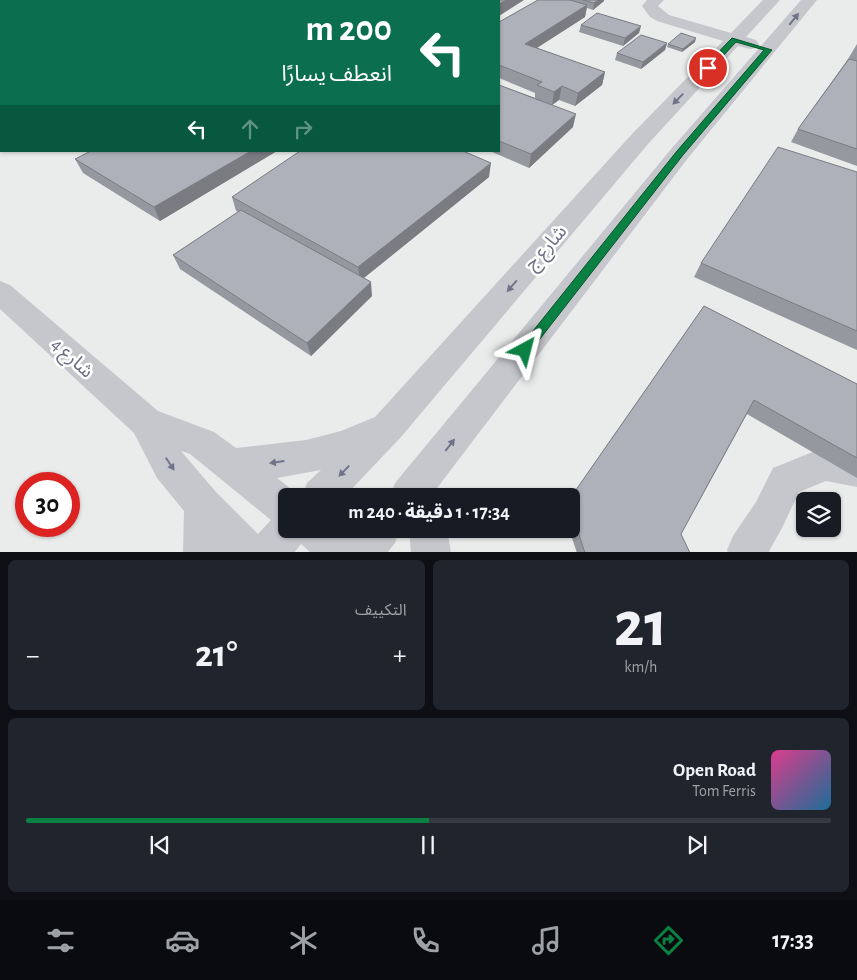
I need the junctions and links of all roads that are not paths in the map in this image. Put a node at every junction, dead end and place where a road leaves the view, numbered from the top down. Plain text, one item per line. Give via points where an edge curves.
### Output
1 (656, 0) edge
2 (772, 0) edge
3 (809, 0) edge
4 (735, 40) junction
5 (768, 50) junction
6 (640, 139) junction
7 (680, 153) junction
8 (0, 292) edge
9 (146, 422) junction
10 (389, 426) junction
11 (231, 465) junction
12 (857, 470) edge
13 (328, 488) edge
14 (422, 488) edge
15 (278, 502) edge
16 (203, 505) junction
17 (280, 538) edge
18 (325, 538) edge
19 (374, 538) edge
20 (429, 538) edge
21 (747, 550) dead end
22 (203, 552) edge
23 (249, 552) edge
24 (267, 552) edge
25 (343, 552) edge
26 (362, 552) edge
27 (431, 552) edge

1 - 4 street via 650,6 663,18
2 - 4 street, شارع ج
5 -> 3 street
4 - 5 street
4 -> 6 street, شارع ج
5 - 7 street
6 - 7 street
6 -> 10 street, شارع ج
14 -> 7 street
8 - 9 street, شارع 4
9 - 11 street, شارع 4 via 202,444
9 -> 16 street, شارع 4 via 170,466
10 -> 11 street via 314,456
10 -> 13 street, شارع ج
11 - 15 street, شارع 4
12 - 21 street via 825,464 786,480
16 - 22 street
16 - 23 street, شارع 4
17 - 24 street
18 - 25 street
19 - 26 street
20 - 27 street

